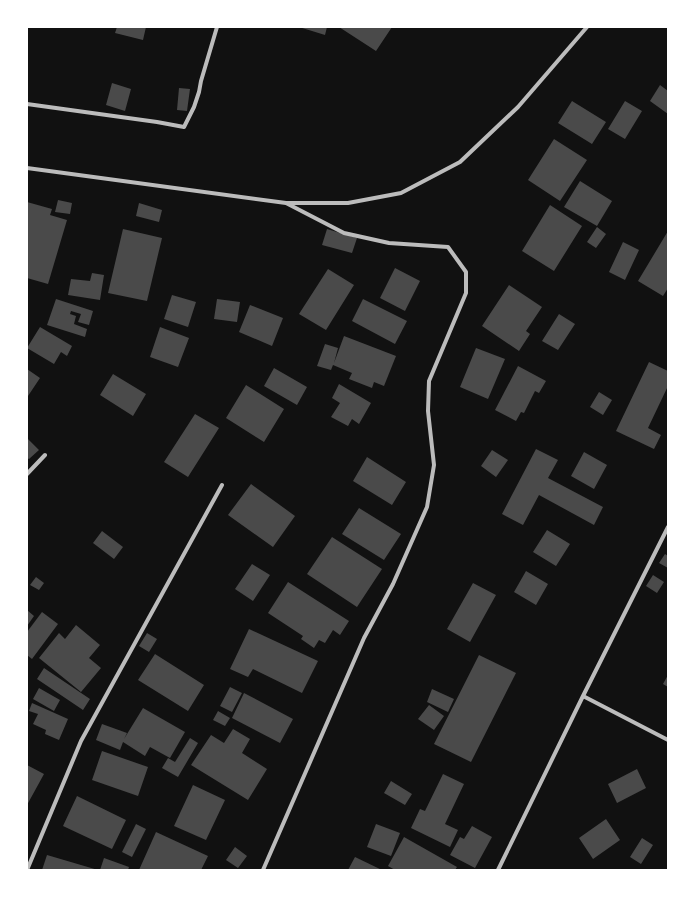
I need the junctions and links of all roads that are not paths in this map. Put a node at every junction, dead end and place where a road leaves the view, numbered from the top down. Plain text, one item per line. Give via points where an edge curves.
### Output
1 (217, 27) edge
2 (587, 27) edge
3 (27, 104) edge
4 (27, 168) edge
5 (286, 203) junction
6 (45, 455) dead end
7 (27, 474) edge
8 (222, 484) dead end
9 (668, 528) edge
10 (583, 696) junction
11 (668, 740) edge
12 (27, 870) edge
13 (263, 870) edge
14 (498, 870) edge

1 - 3 street via 199,92 184,127
2 - 5 street via 518,107 460,162 401,192 348,203
4 - 5 street
5 - 13 street via 344,233 389,243 448,247 466,272 466,293 429,381 428,411 434,465 427,507 393,584 364,638
6 - 7 street
8 - 12 street via 81,741
9 - 10 street
10 - 11 street
10 - 14 street

